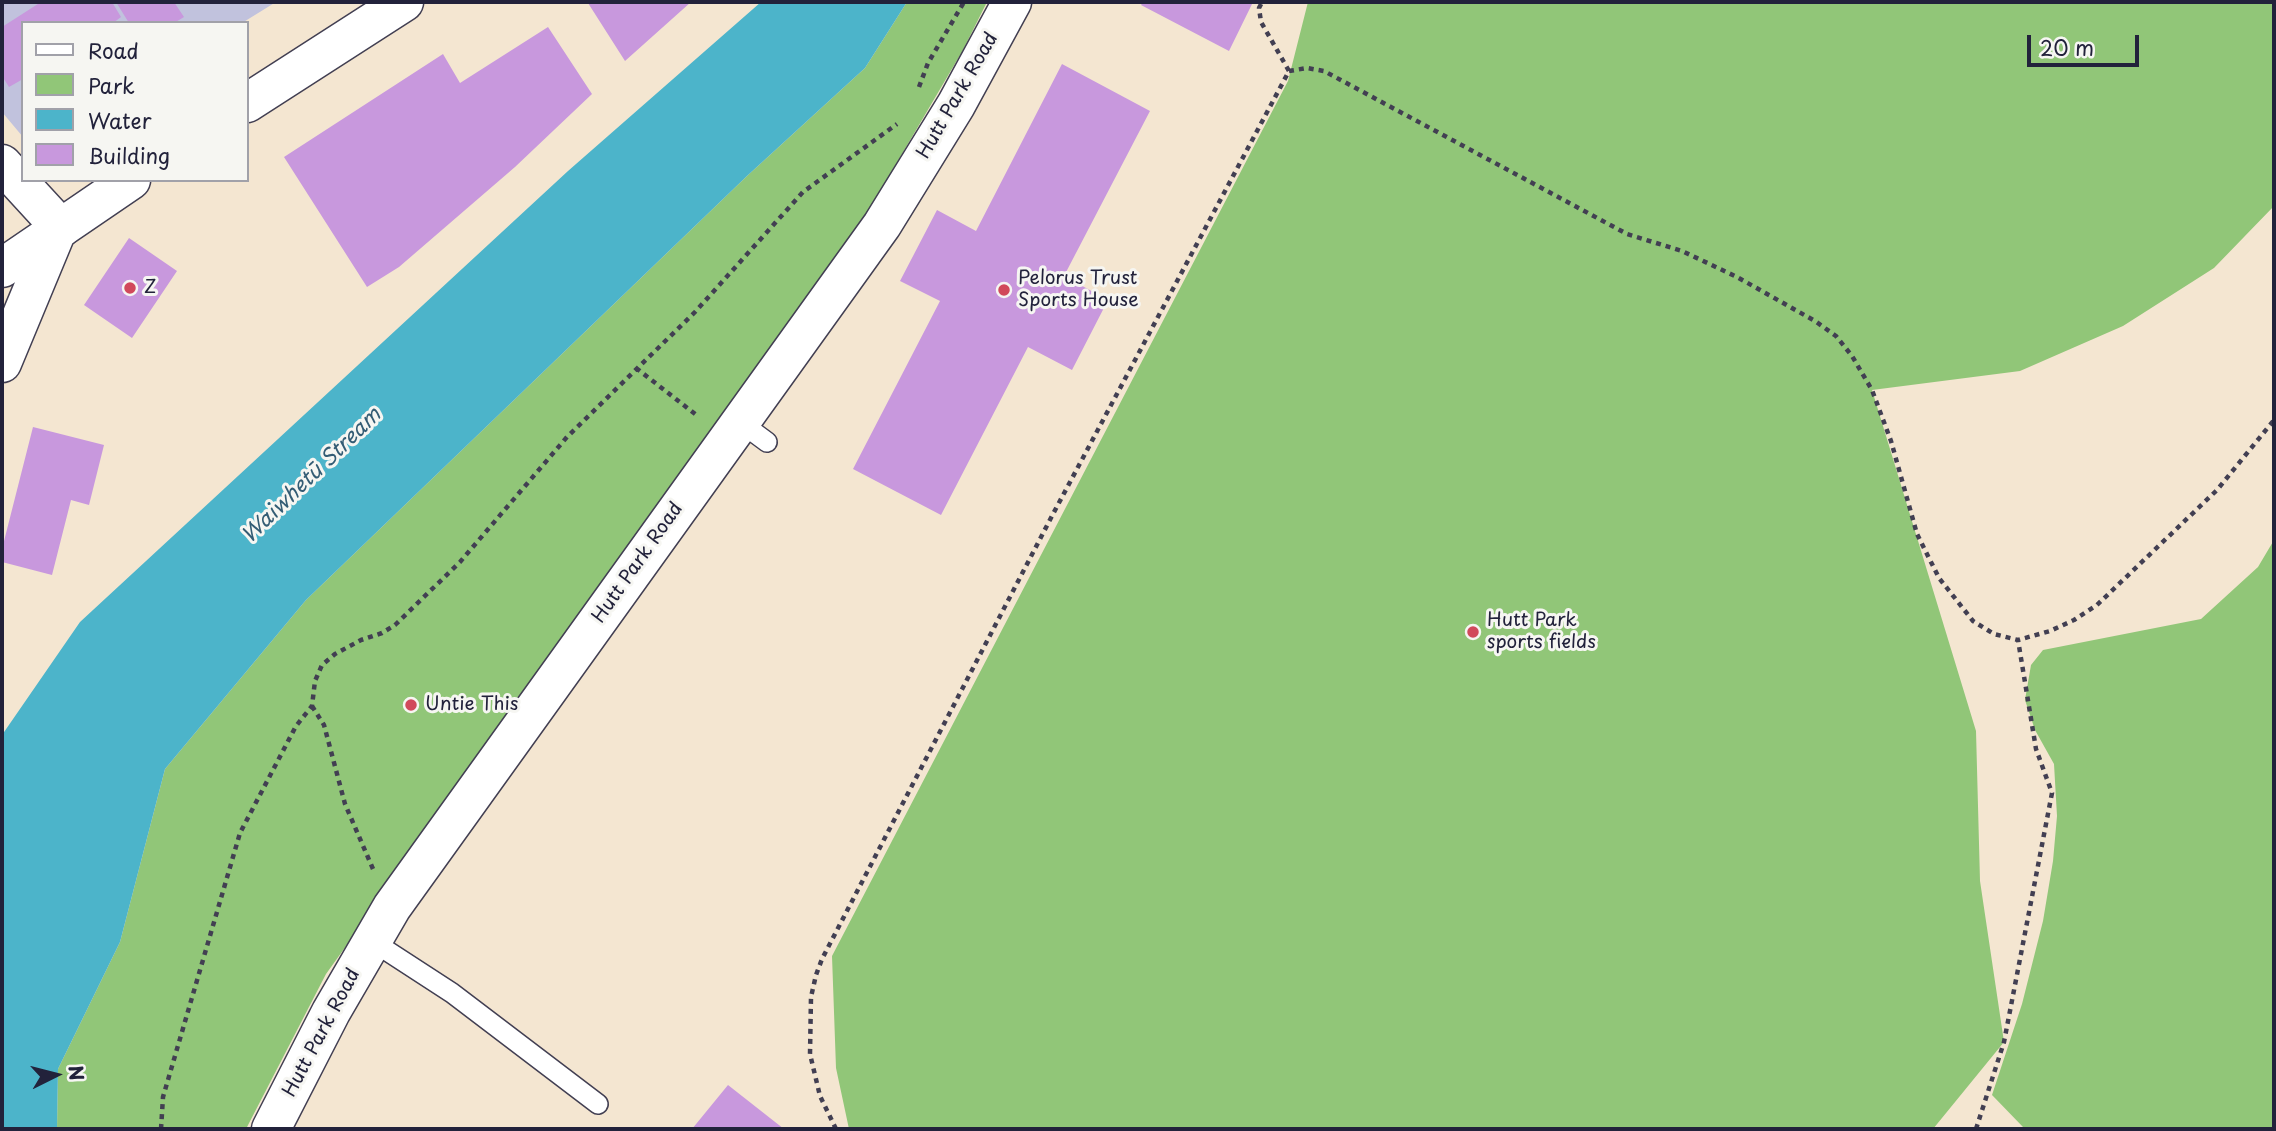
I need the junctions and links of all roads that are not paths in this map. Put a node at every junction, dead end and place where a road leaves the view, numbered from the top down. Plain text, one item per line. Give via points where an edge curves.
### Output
1 (404, 2) edge
2 (1012, 2) edge
3 (248, 102) edge
4 (2, 164) edge
5 (128, 182) edge
6 (59, 230) junction
7 (2, 268) edge
8 (2, 363) edge
9 (372, 941) junction
10 (598, 1104) dead end
11 (271, 1129) edge

1 - 3 street
2 - 9 street, Hutt Park Road via 882,225 745,434 392,907
4 - 6 street
5 - 6 street
6 - 7 street
6 - 8 street
9 - 10 lane via 452,993
9 - 11 street, Hutt Park Road

